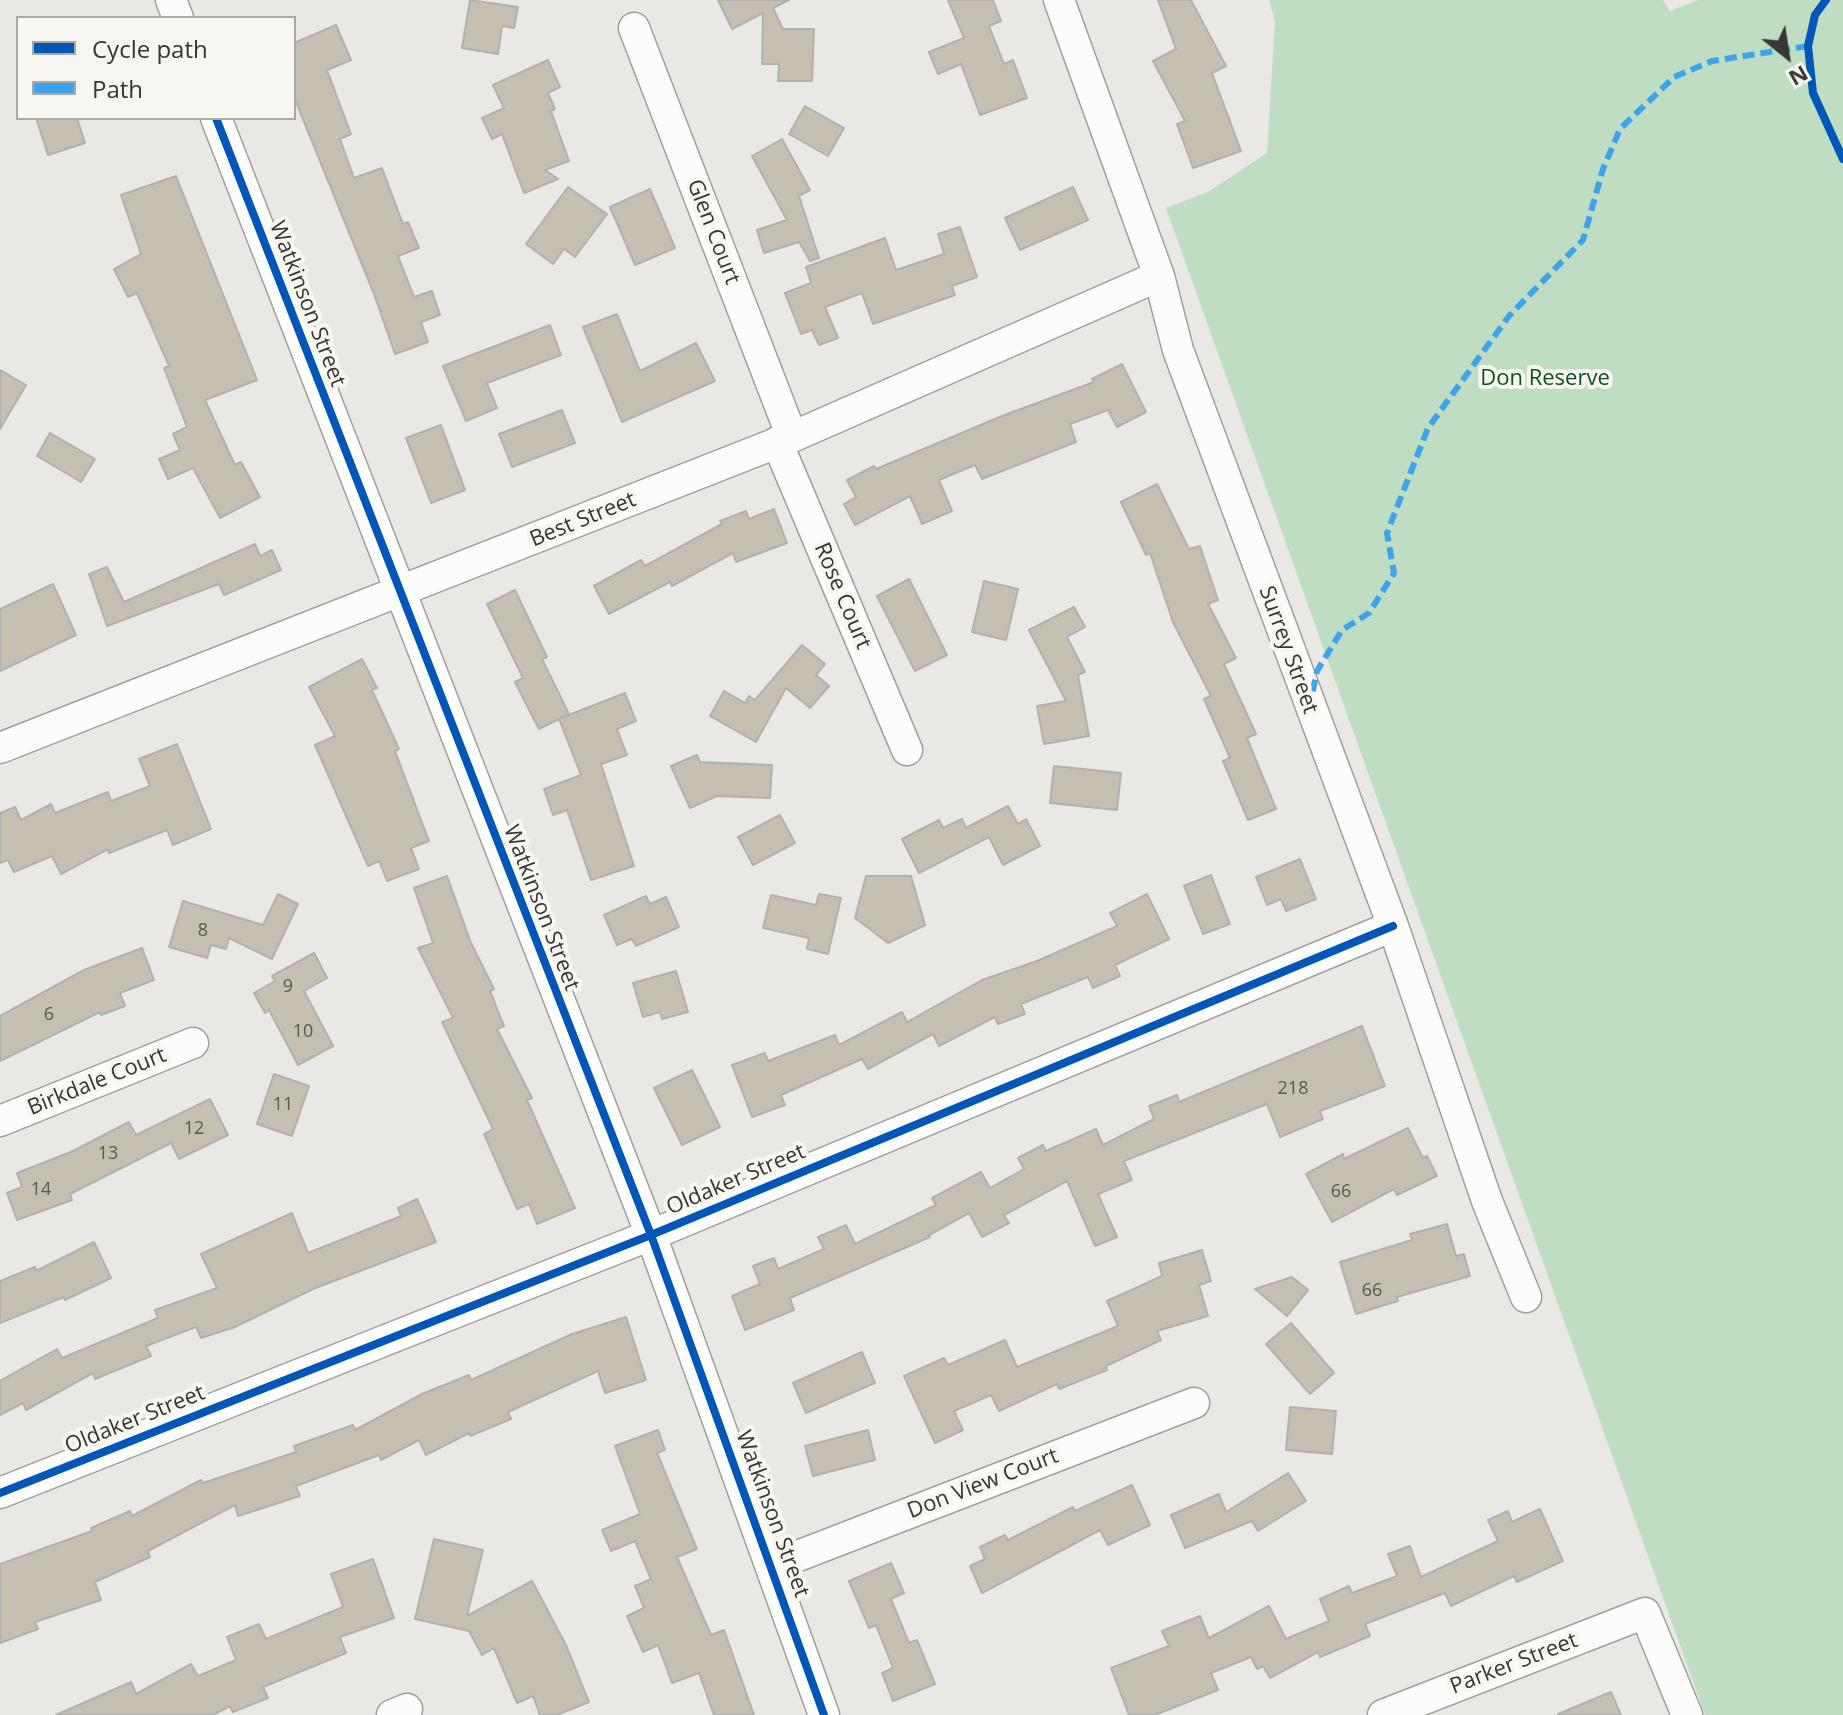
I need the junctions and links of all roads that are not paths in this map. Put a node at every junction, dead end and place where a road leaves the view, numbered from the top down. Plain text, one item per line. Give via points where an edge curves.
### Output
1 (1059, 0) edge
2 (634, 28) dead end
3 (217, 120) edge
4 (1159, 276) junction
5 (784, 439) junction
6 (398, 593) junction
7 (0, 748) edge
8 (907, 750) dead end
9 (1393, 926) junction
10 (193, 1043) dead end
11 (0, 1121) edge
12 (651, 1235) junction
13 (1526, 1297) dead end
14 (1194, 1403) dead end
15 (0, 1493) edge
16 (772, 1566) junction
17 (824, 1715) edge
18 (1383, 1715) edge
19 (1687, 1715) edge

1 - 4 street, Surrey Street
2 - 5 street, Glen Court
3 - 6 street, Watkinson Street
4 - 5 street, Best Street
4 - 9 street, Surrey Street via 1178,350
5 - 6 street, Best Street
5 - 8 street, Rose Court
6 - 7 street, Best Street
6 - 12 street, Watkinson Street
9 - 12 street, Oldaker Street
9 - 13 street, Surrey Street via 1487,1201
10 - 11 street, Birkdale Court
12 - 15 street, Oldaker Street
12 - 16 street, Watkinson Street
14 - 16 street, Don View Court
16 - 17 street, Watkinson Street
18 - 19 street, Parker Street via 1645,1613

